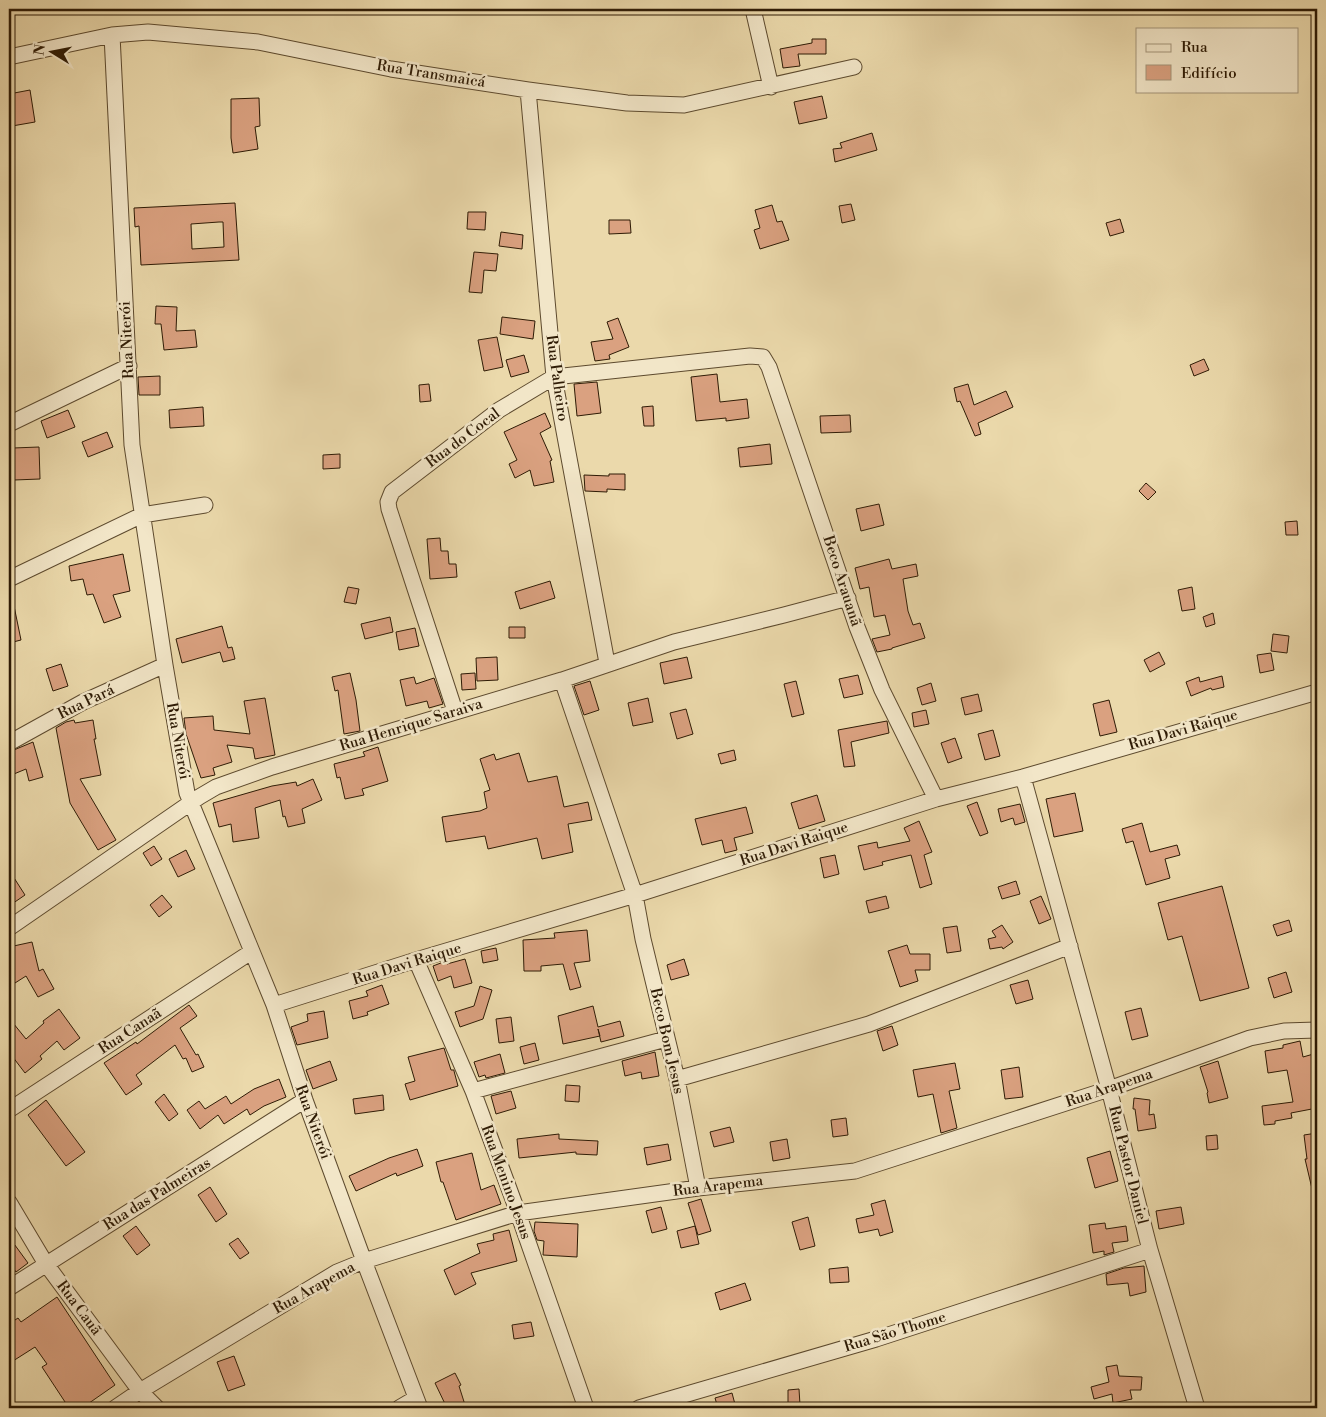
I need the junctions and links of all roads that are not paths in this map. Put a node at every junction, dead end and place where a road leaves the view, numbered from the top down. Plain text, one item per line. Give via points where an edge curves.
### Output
1 (753, 9) edge
2 (112, 35) junction
3 (9, 58) edge
4 (854, 67) dead end
5 (771, 87) junction
6 (528, 90) junction
7 (763, 357) joint
8 (129, 366) junction
9 (554, 377) junction
10 (9, 424) edge
11 (206, 505) dead end
12 (142, 515) junction
13 (9, 579) edge
14 (848, 598) junction
15 (607, 663) junction
16 (165, 665) junction
17 (562, 680) junction
18 (1317, 692) edge
19 (455, 711) junction
20 (9, 743) edge
21 (1023, 776) junction
22 (936, 799) junction
23 (190, 803) junction
24 (635, 895) junction
25 (9, 928) edge
26 (1070, 946) junction
27 (251, 952) junction
28 (416, 960) junction
29 (274, 1005) junction
30 (1317, 1030) edge
31 (666, 1039) junction
32 (677, 1079) junction
33 (1110, 1089) junction
34 (473, 1091) junction
35 (305, 1100) junction
36 (9, 1110) edge
37 (698, 1188) junction
38 (9, 1202) edge
39 (518, 1213) junction
40 (1150, 1250) junction
41 (364, 1261) junction
42 (46, 1264) junction
43 (9, 1288) edge
44 (140, 1391) junction
45 (418, 1403) edge
46 (115, 1408) edge
47 (157, 1408) edge
48 (399, 1408) edge
49 (586, 1408) edge
50 (639, 1408) edge
51 (1197, 1408) edge

1 - 5 street
2 - 3 street, Rua Transmaicá
2 - 6 street, Rua Transmaicá via 148,32 258,42
2 - 8 street, Rua Niterói
4 - 5 street, Rua Transmaicá
5 - 6 street, Rua Transmaicá via 684,105 626,103
6 - 9 street, Rua Palheiro
7 - 9 street, Rua do Cocal
7 - 14 street, Beco Arauanã via 769,366
8 - 10 street
8 - 12 street, Rua Niterói via 132,445
9 - 15 street, Rua Palheiro
9 - 19 street, Rua do Cocal via 499,410 390,496 389,509
11 - 12 street
12 - 13 street
12 - 16 street, Rua Niterói
14 - 15 street, Rua Henrique Saraiva via 674,642
14 - 22 street, Beco Arauanã via 882,690
15 - 17 street, Rua Henrique Saraiva
16 - 20 street, Rua Pará via 83,702
16 - 23 street, Rua Niterói
17 - 19 street, Rua Henrique Saraiva
17 - 24 street, Beco Bom Jesus
18 - 21 street, Rua Davi Raique
19 - 23 street, Rua Henrique Saraiva via 272,767 216,787
21 - 22 street, Rua Davi Raique
21 - 26 street, Rua Pastor Daniel
22 - 24 street, Rua Davi Raique
23 - 25 street, Rua Henrique Saraiva
23 - 27 street, Rua Niterói
24 - 28 street, Rua Davi Raique
24 - 31 street, Beco Bom Jesus
26 - 32 street via 869,1024
26 - 33 street, Rua Pastor Daniel
27 - 29 street, Rua Niterói
27 - 36 street, Rua Canaã
28 - 29 street, Rua Davi Raique
28 - 34 street, Rua Menino Jesus
29 - 35 street, Rua Niterói
30 - 33 street, Rua Arapema via 1284,1031 1250,1038
31 - 32 street, Beco Bom Jesus
31 - 34 street
32 - 37 street, Beco Bom Jesus
33 - 37 street, Rua Arapema via 855,1171
33 - 40 street, Rua Pastor Daniel
34 - 39 street, Rua Menino Jesus
35 - 41 street, Rua Niterói
35 - 42 street, Rua das Palmeiras
37 - 39 street, Rua Arapema
38 - 42 street, Rua Cauã
39 - 41 street, Rua Arapema
39 - 49 street, Rua Menino Jesus
40 - 50 street, Rua São Thome via 876,1339
40 - 51 street, Rua Pastor Daniel
41 - 44 street, Rua Arapema via 338,1272
41 - 45 street, Rua Niterói
42 - 43 street, Rua das Palmeiras
42 - 44 street, Rua Cauã
44 - 46 street, Rua Arapema
44 - 47 street, Rua Cauã
45 - 48 street

